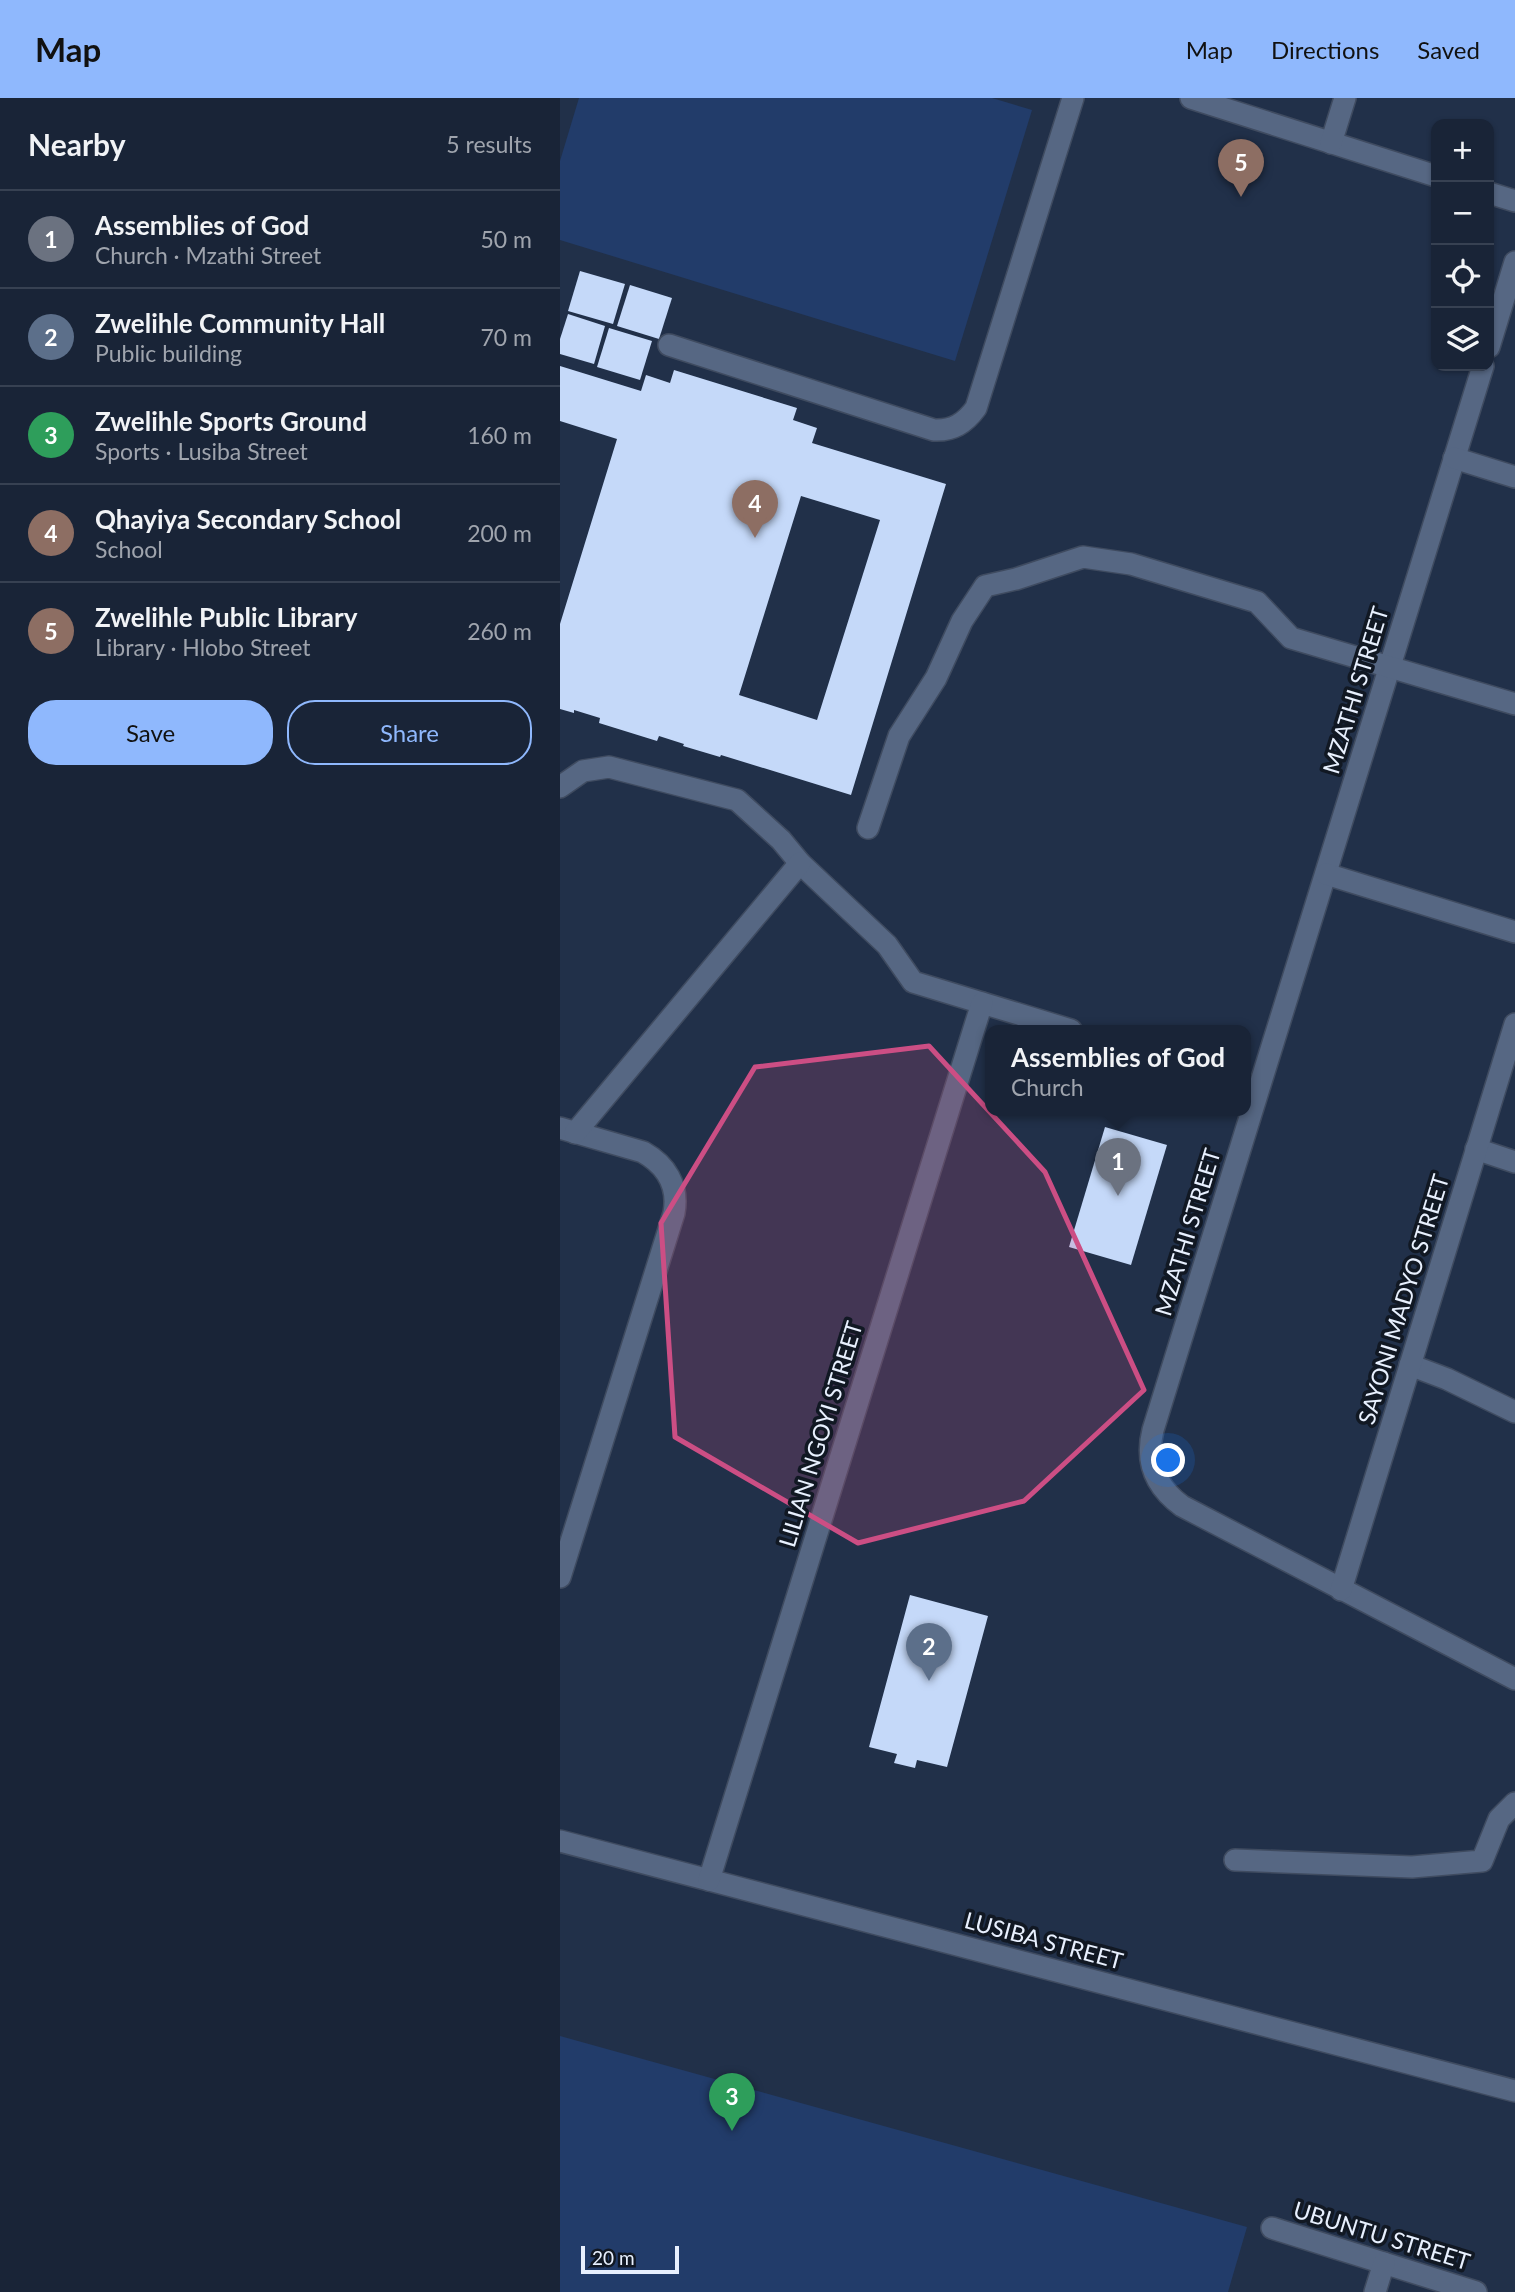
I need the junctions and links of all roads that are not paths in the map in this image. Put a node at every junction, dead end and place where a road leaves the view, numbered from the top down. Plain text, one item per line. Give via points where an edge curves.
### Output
1 (1073, 98) edge
2 (1191, 98) edge
3 (1345, 98) edge
4 (1331, 142) junction
5 (1431, 174) edge
6 (1494, 195) edge
7 (1515, 201) edge
8 (1515, 262) edge
9 (1494, 331) edge
10 (669, 345) dead end
11 (1481, 371) edge
12 (1454, 458) junction
13 (1515, 477) edge
14 (1390, 665) junction
15 (1515, 704) edge
16 (560, 787) edge
17 (868, 828) dead end
18 (800, 863) junction
19 (1326, 874) junction
20 (1515, 932) edge
21 (982, 1003) junction
22 (1515, 1024) edge
23 (1054, 1025) edge
24 (1253, 1085) edge
25 (1244, 1116) edge
26 (568, 1130) edge
27 (1476, 1149) junction
28 (1515, 1161) edge
29 (1410, 1365) junction
30 (1515, 1412) edge
31 (560, 1577) edge
32 (1340, 1590) junction
33 (1515, 1679) edge
34 (1515, 1803) edge
35 (560, 1841) edge
36 (1235, 1860) dead end
37 (709, 1880) junction
38 (1515, 2091) edge
39 (1272, 2228) dead end
40 (1384, 2263) junction
41 (1375, 2292) edge
42 (1476, 2292) edge

1 - 10 street via 976,408 958,426 934,430
2 - 4 street
3 - 4 street
4 - 5 street
6 - 7 street
8 - 9 street
11 - 12 street, MZATHI STREET
12 - 13 street
12 - 14 street, MZATHI STREET
14 - 15 street
14 - 17 street via 1292,638 1256,602 1131,564 1083,557 985,586 899,736
14 - 19 street, MZATHI STREET
16 - 18 street via 583,771 609,767 737,800
18 - 21 street via 887,945 913,982
18 - 26 street
19 - 20 street
19 - 24 street, MZATHI STREET
21 - 23 street
21 - 37 street, LILIAN NGOYI STREET
22 - 27 street, SAYONI MADYO STREET
25 - 32 street, MZATHI STREET via 1153,1430 1150,1456 1159,1484 1169,1497
26 - 31 street via 654,1158 671,1180 675,1205
27 - 28 street
27 - 29 street, SAYONI MADYO STREET
29 - 30 street
29 - 32 street, SAYONI MADYO STREET
32 - 33 street, MZATHI STREET
34 - 36 street via 1499,1819 1482,1861 1412,1867
35 - 37 street, LUSIBA STREET
37 - 38 street, LUSIBA STREET
39 - 40 street, UBUNTU STREET
40 - 41 street
40 - 42 street, UBUNTU STREET

